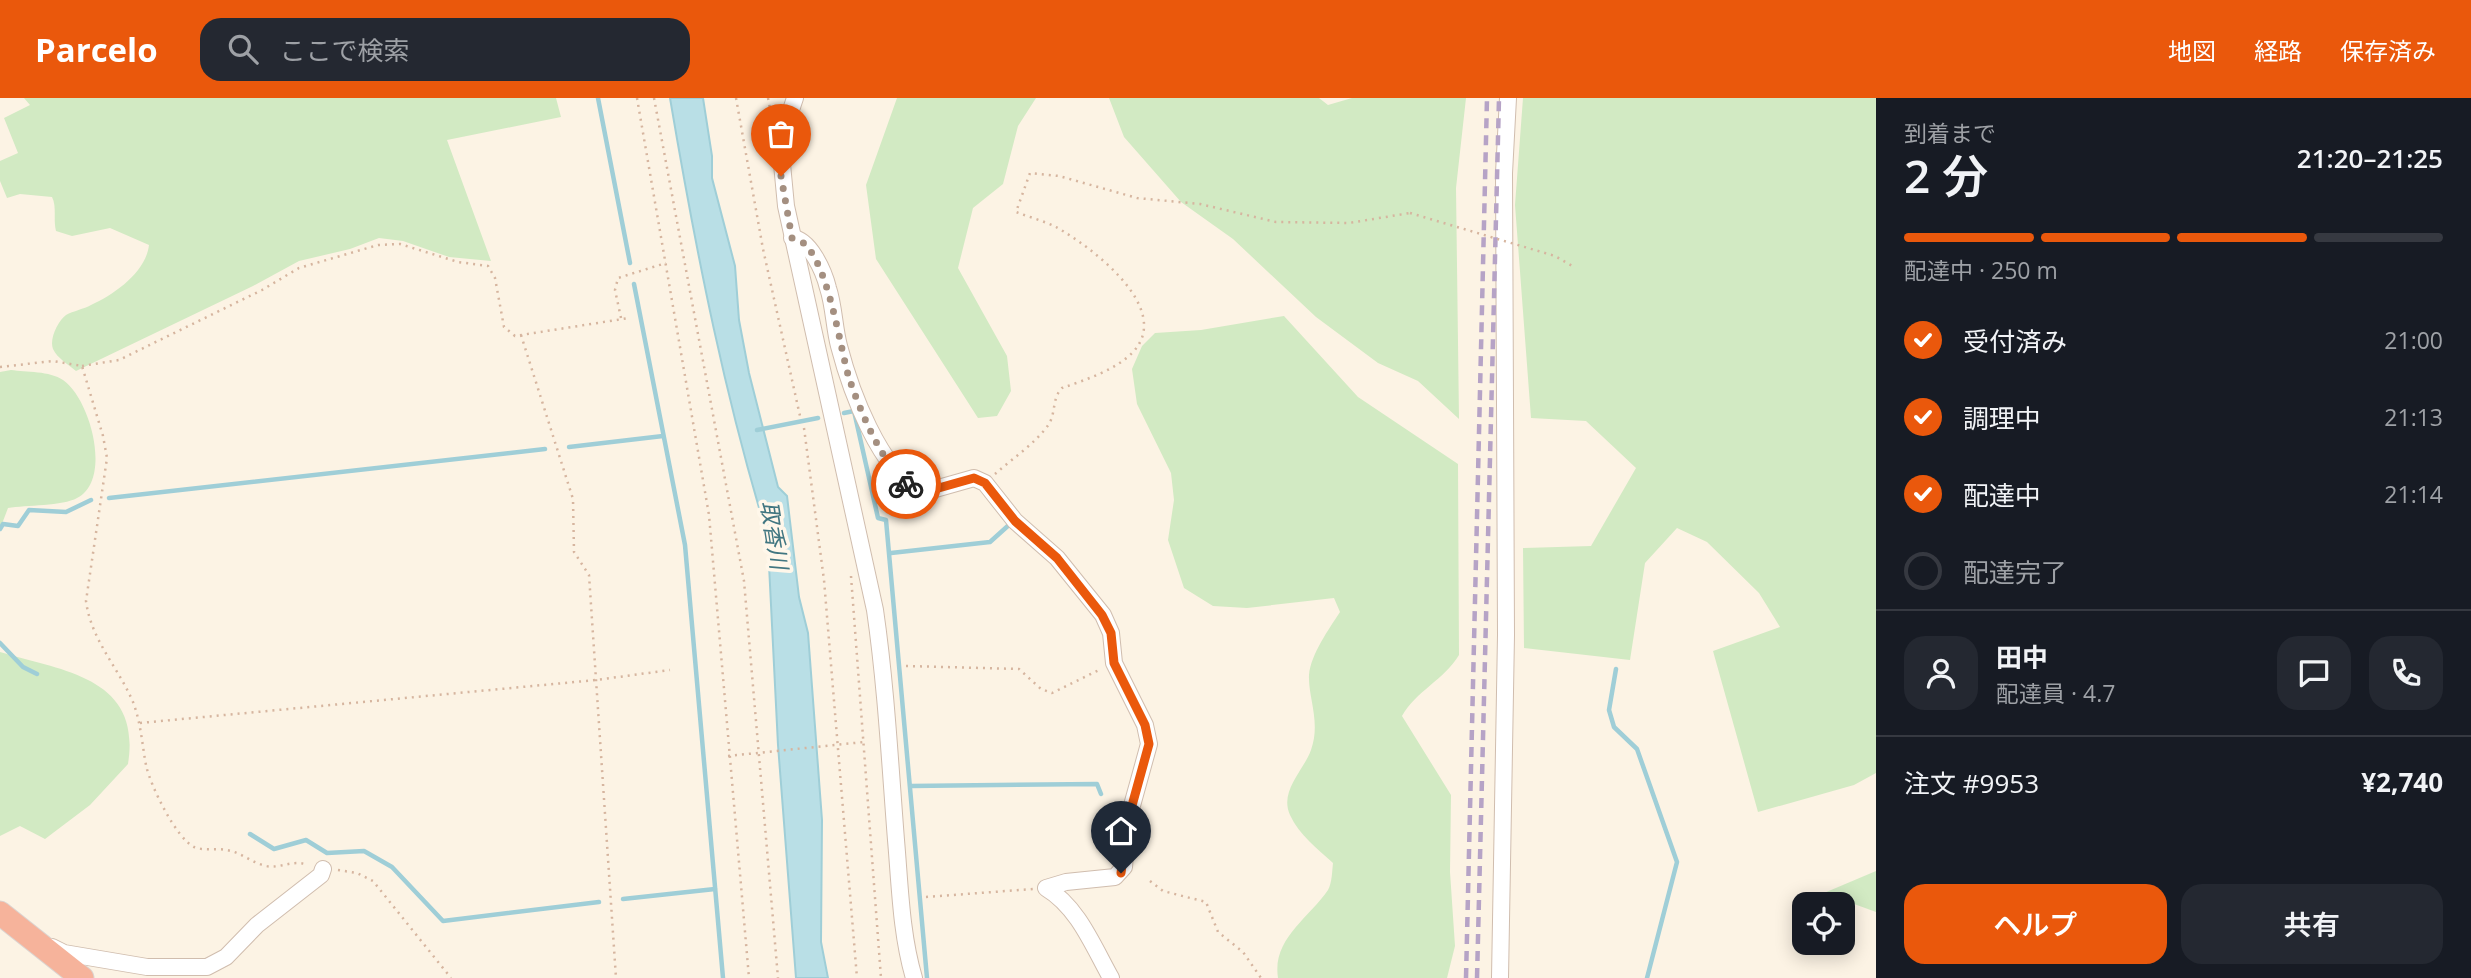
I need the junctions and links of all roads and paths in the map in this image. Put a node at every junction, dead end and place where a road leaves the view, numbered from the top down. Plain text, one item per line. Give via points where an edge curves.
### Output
1 (637, 98) edge
2 (654, 98) edge
3 (737, 98) edge
4 (795, 98) edge
5 (1508, 98) edge
6 (792, 238) junction
7 (666, 263) junction
8 (1574, 267) dead end
9 (628, 318) dead end
10 (621, 319) junction
11 (521, 335) junction
12 (82, 366) junction
13 (0, 367) edge
14 (800, 416) dead end
15 (804, 428) dead end
16 (985, 483) junction
17 (851, 570) dead end
18 (1114, 663) junction
19 (906, 666) dead end
20 (670, 670) dead end
21 (596, 680) junction
22 (140, 723) junction
23 (865, 742) junction
24 (838, 744) junction
25 (758, 753) junction
26 (728, 756) junction
27 (323, 869) junction
28 (1150, 881) dead end
29 (1046, 888) junction
30 (926, 897) dead end
31 (0, 913) edge
32 (43, 948) junction
33 (82, 978) edge
34 (451, 978) edge
35 (616, 978) edge
36 (749, 978) edge
37 (778, 978) edge
38 (857, 978) edge
39 (881, 978) edge
40 (914, 978) edge
41 (1111, 978) edge
42 (1261, 978) edge
43 (1500, 978) edge

1 - 7 path
2 - 25 path via 744,581
3 - 14 path
4 - 6 street via 779,156
5 - 43 street
6 - 16 street via 806,246 824,276 851,383 884,456 904,483 921,493 974,478
6 - 40 street via 875,610 901,899
7 - 10 path via 618,278 615,290
7 - 26 path via 709,515
8 - 16 path, bridge via 1555,256 1410,214 1349,222 1276,222 1200,204 1137,198 1059,176 1030,173 1016,212 1055,227 1102,258 1128,286 1143,312 1141,339 1118,364 1062,388 1045,430
9 - 10 path
10 - 11 path
11 - 12 path via 504,327 495,278 488,266 386,243 299,268 119,360
11 - 21 path via 575,508 572,544 589,575
12 - 13 path via 52,361
12 - 22 path via 107,458 86,601 88,618
15 - 24 path via 824,580
16 - 18 street via 1015,521 1057,558 1102,615 1111,633
17 - 23 path
18 - 19 path via 1052,693 1019,669
18 - 29 street via 1145,725 1149,744 1128,820 1124,867 1115,877
20 - 21 path
21 - 22 path
21 - 35 path
22 - 27 path via 146,767 183,839 197,848 227,850 264,866 295,861
23 - 24 path
23 - 39 path
24 - 25 path
24 - 38 path
25 - 26 path
25 - 37 path
26 - 36 path
27 - 32 street via 226,957 206,967 147,967
27 - 34 path via 357,873 373,881
28 - 42 path via 1163,891 1206,902 1218,932 1243,952
29 - 30 path
29 - 41 street via 1072,910
31 - 32 highway
32 - 33 highway

